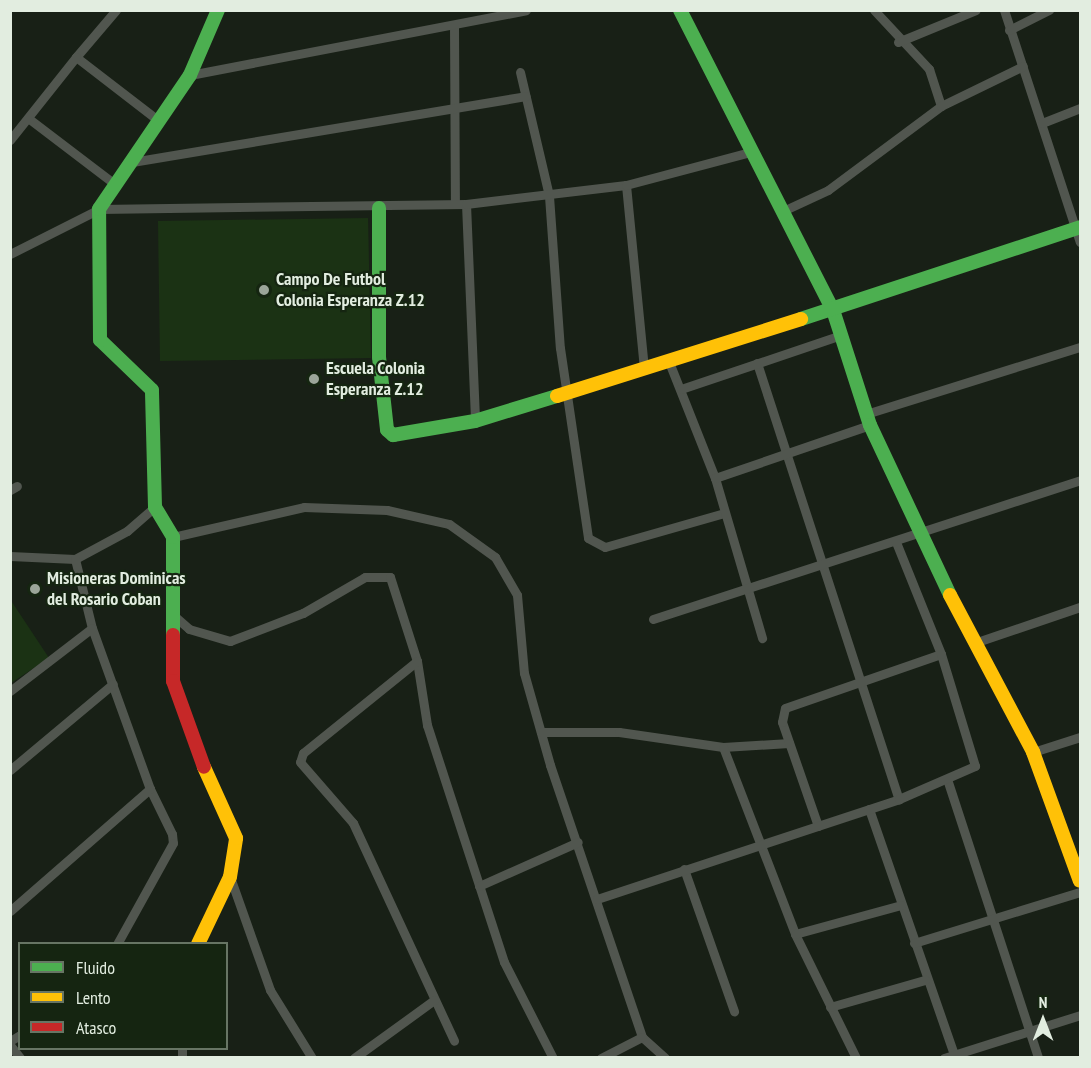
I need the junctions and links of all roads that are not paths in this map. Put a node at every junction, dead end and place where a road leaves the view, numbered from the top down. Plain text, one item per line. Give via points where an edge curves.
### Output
1 (116, 10) edge
2 (218, 10) edge
3 (526, 10) edge
4 (680, 10) edge
5 (874, 10) edge
6 (975, 10) edge
7 (1004, 10) edge
8 (1049, 10) edge
9 (454, 26) junction
10 (1009, 30) junction
11 (898, 42) junction
12 (76, 57) junction
13 (1023, 66) junction
14 (520, 72) dead end
15 (190, 75) junction
16 (526, 96) junction
17 (940, 106) junction
18 (454, 107) junction
19 (1080, 108) edge
20 (28, 118) junction
21 (159, 122) junction
22 (1042, 123) junction
23 (10, 140) edge
24 (754, 151) junction
25 (132, 162) junction
26 (626, 184) junction
27 (116, 186) junction
28 (549, 196) junction
29 (455, 204) junction
30 (466, 204) junction
31 (380, 208) junction
32 (99, 209) junction
33 (785, 210) junction
34 (1078, 228) edge
35 (1080, 242) edge
36 (10, 254) edge
37 (832, 310) junction
38 (841, 335) junction
39 (1080, 347) edge
40 (669, 362) junction
41 (757, 363) junction
42 (644, 370) junction
43 (681, 389) junction
44 (568, 391) junction
45 (868, 420) junction
46 (475, 421) junction
47 (790, 452) junction
48 (715, 478) junction
49 (1080, 480) edge
50 (155, 507) junction
51 (724, 513) junction
52 (918, 533) junction
53 (173, 537) junction
54 (896, 542) junction
55 (10, 556) edge
56 (75, 559) junction
57 (825, 564) junction
58 (747, 589) junction
59 (1080, 607) edge
60 (170, 613) junction
61 (653, 619) dead end
62 (92, 628) junction
63 (762, 638) dead end
64 (977, 642) junction
65 (940, 654) junction
66 (417, 661) junction
67 (861, 681) junction
68 (113, 684) junction
69 (10, 691) edge
70 (541, 732) junction
71 (1080, 737) edge
72 (789, 743) junction
73 (723, 747) junction
74 (1033, 752) junction
75 (10, 770) edge
76 (948, 782) junction
77 (150, 789) junction
78 (899, 799) junction
79 (869, 809) junction
80 (819, 826) junction
81 (578, 842) junction
82 (757, 842) junction
83 (684, 868) junction
84 (230, 877) junction
85 (1080, 881) edge
86 (479, 886) junction
87 (1080, 892) edge
88 (597, 899) junction
89 (901, 905) junction
90 (10, 910) edge
91 (993, 918) junction
92 (795, 934) junction
93 (118, 942) edge
94 (199, 942) edge
95 (914, 944) junction
96 (925, 980) junction
97 (434, 1000) junction
98 (830, 1008) junction
99 (734, 1011) dead end
100 (1080, 1015) edge
101 (1029, 1030) junction
102 (642, 1037) junction
103 (454, 1041) dead end
104 (10, 1043) edge
105 (950, 1056) edge
106 (20, 1058) edge
107 (312, 1058) edge
108 (354, 1058) edge
109 (554, 1058) edge
110 (601, 1058) edge
111 (665, 1058) edge
112 (856, 1058) edge
113 (1038, 1058) edge

1 - 12 street
2 - 15 street via 208,43
3 - 9 street
4 - 24 street
5 - 11 street
6 - 11 street
7 - 10 street
8 - 10 street
9 - 15 street
9 - 18 street
10 - 13 street
11 - 17 street via 929,69
12 - 20 street
12 - 21 street
13 - 17 street
13 - 22 street
14 - 16 street
15 - 21 street
16 - 18 street
16 - 28 street
17 - 33 street via 828,190
18 - 25 street
18 - 29 street
19 - 22 street
20 - 23 street
20 - 27 street
21 - 25 street
22 - 34 street
24 - 26 street
24 - 33 street
25 - 27 street
26 - 28 street
26 - 42 street
27 - 32 street
28 - 30 street
28 - 44 street
29 - 30 street
29 - 31 street
30 - 46 street
31 - 32 street
31 - 46 street via 379,357 388,433
32 - 36 street
32 - 50 street via 97,326 105,349 142,375 152,390
33 - 37 street
34 - 35 street
34 - 37 street
37 - 38 street
37 - 40 street
38 - 41 street
38 - 45 street
39 - 45 street
40 - 42 street
40 - 43 street
41 - 43 street
41 - 47 street
42 - 44 street
43 - 48 street
44 - 46 street
44 - 51 street via 576,481 592,544 631,541
45 - 47 street
45 - 52 street
47 - 48 street
47 - 57 street
48 - 51 street
49 - 52 street
50 - 53 street
50 - 56 street via 127,531
51 - 58 street
52 - 54 street
52 - 64 street
53 - 60 street
53 - 70 street via 304,507 387,510 448,524 495,557 518,594 524,673
54 - 57 street
54 - 65 street
55 - 56 street
56 - 62 street
57 - 58 street
57 - 67 street
58 - 61 street
58 - 63 street
59 - 64 street
60 - 66 street via 189,629 230,642 303,613 365,577 384,574 390,577
60 - 84 street via 176,695 198,755 232,821 237,851
62 - 68 street
62 - 69 street
64 - 74 street
65 - 67 street
65 - 76 street via 975,763
66 - 86 street via 421,705
66 - 97 street via 303,753 300,762 353,823
67 - 72 street via 785,708 782,722
67 - 78 street
68 - 75 street
68 - 77 street
70 - 73 street via 619,732
70 - 81 street
71 - 74 street
72 - 73 street
72 - 80 street
73 - 82 street
74 - 85 street
76 - 78 street
76 - 91 street
77 - 90 street
77 - 93 street via 173,843
78 - 79 street
79 - 80 street
79 - 89 street
80 - 82 street
81 - 86 street
81 - 88 street
82 - 83 street
82 - 92 street
83 - 88 street
83 - 99 street
84 - 94 street
84 - 107 street via 270,990
86 - 109 street via 519,999
87 - 91 street
88 - 102 street
89 - 92 street
89 - 95 street
91 - 95 street
91 - 101 street
92 - 98 street
95 - 96 street
96 - 98 street
96 - 105 street
97 - 103 street
97 - 108 street
98 - 112 street
100 - 101 street
101 - 105 street
101 - 113 street
102 - 110 street
102 - 111 street
104 - 106 street

